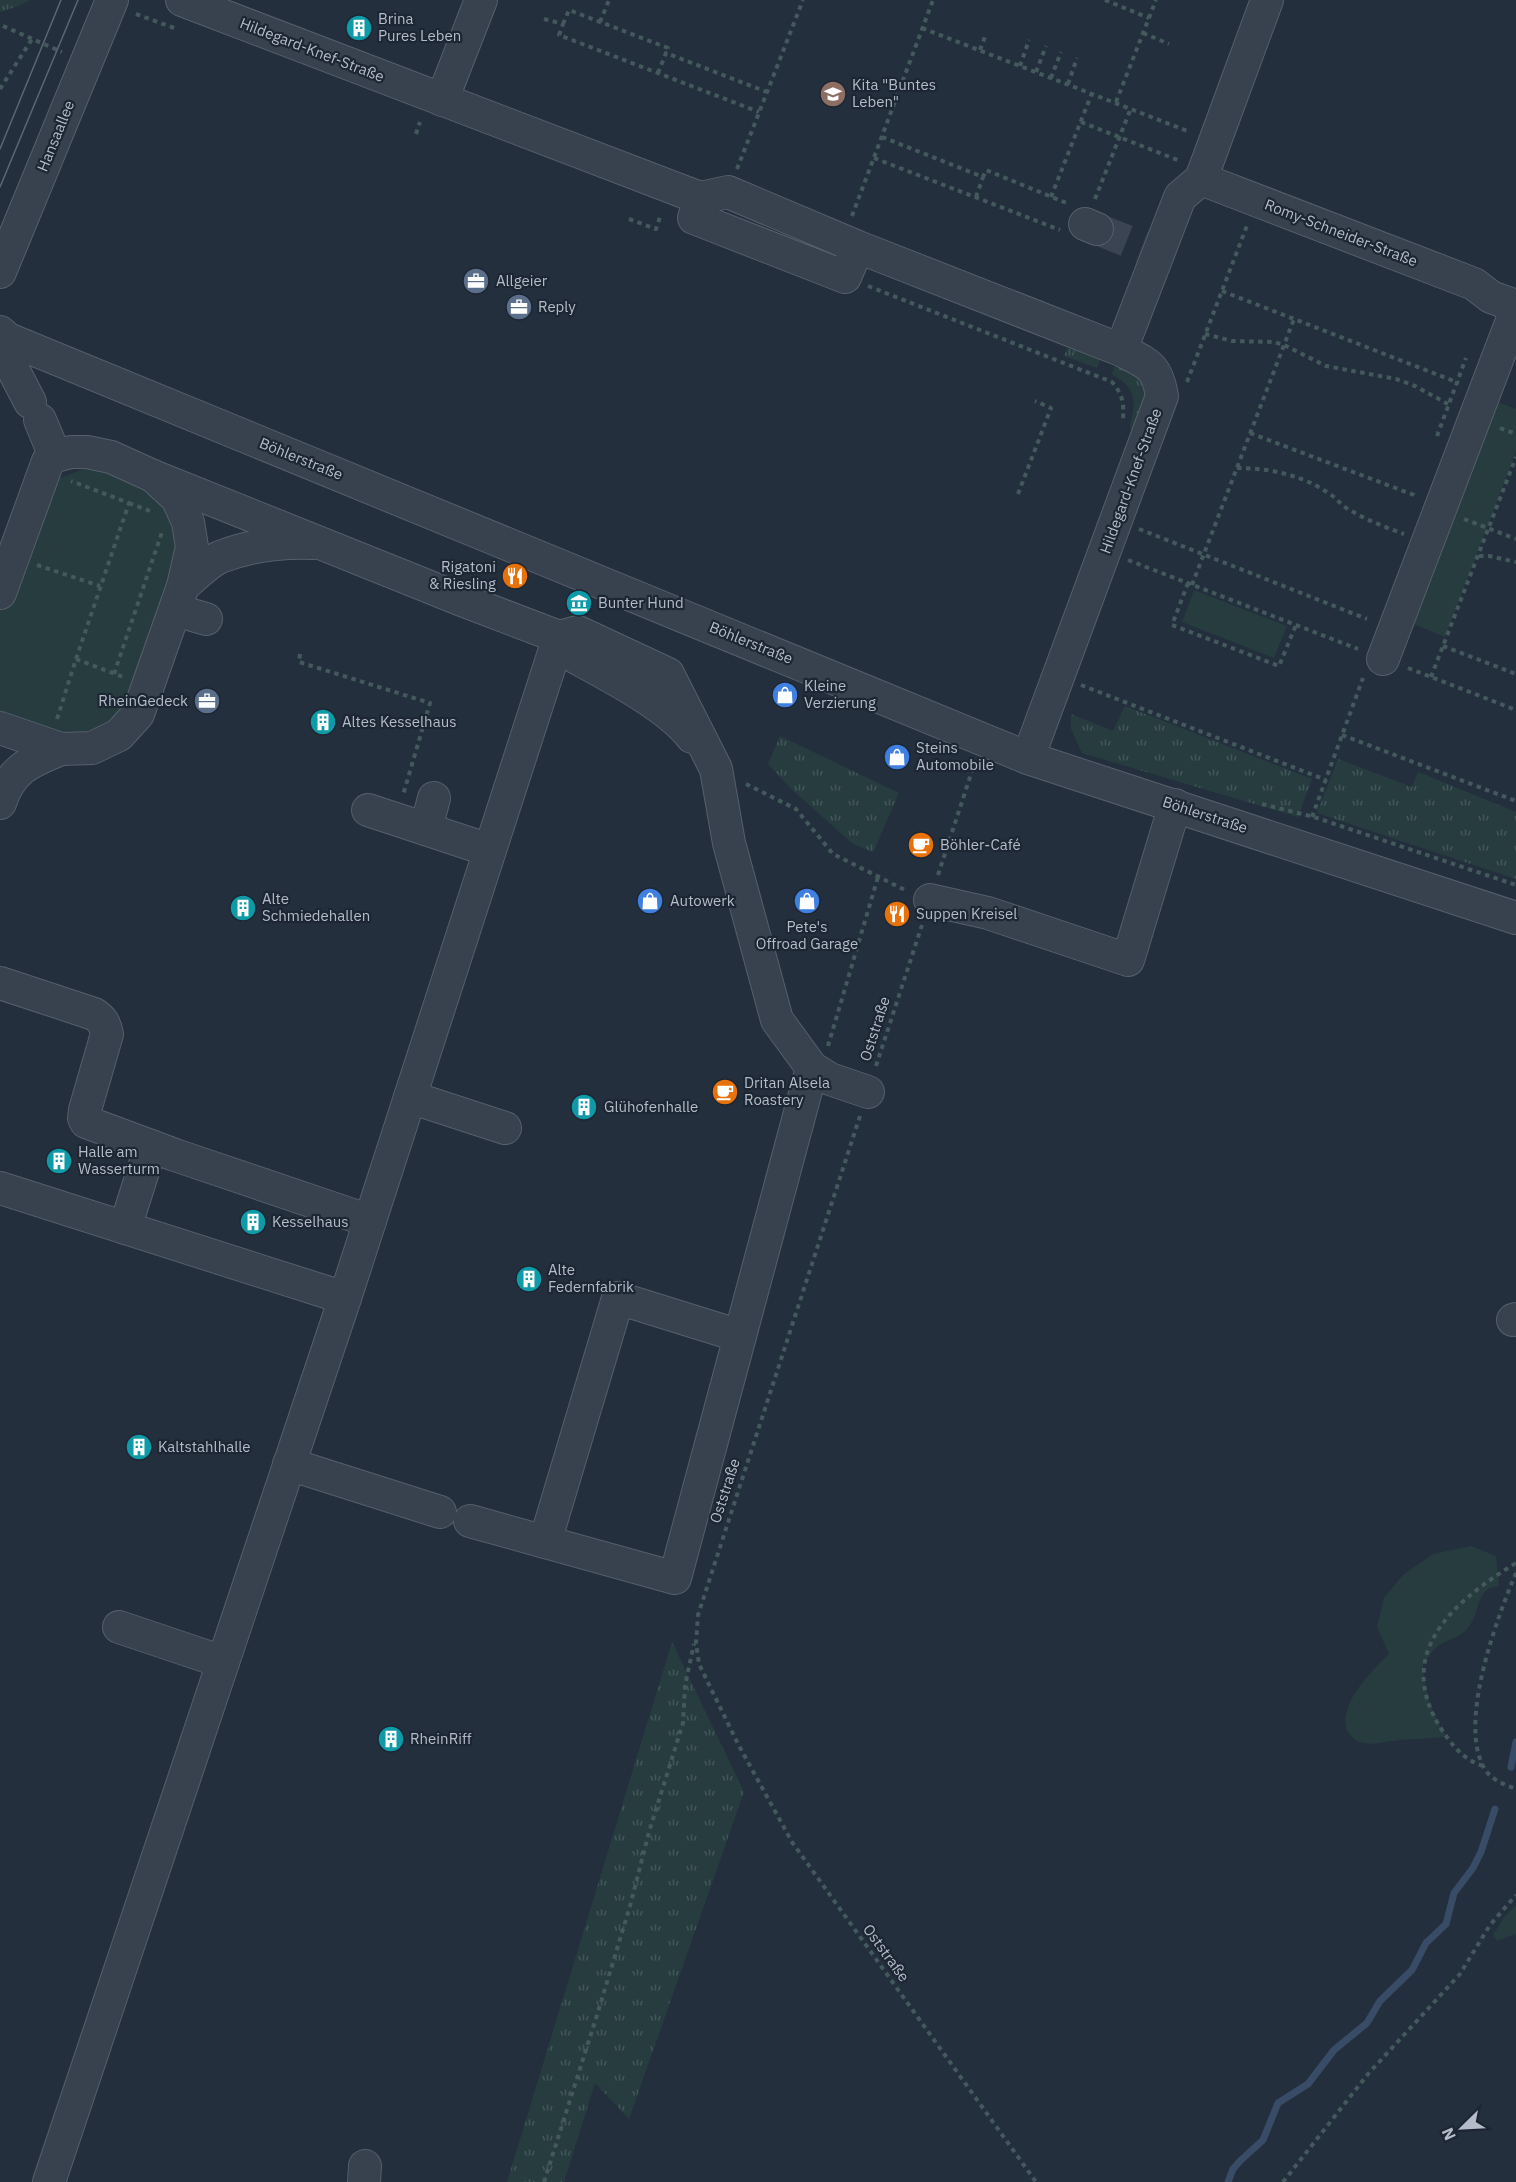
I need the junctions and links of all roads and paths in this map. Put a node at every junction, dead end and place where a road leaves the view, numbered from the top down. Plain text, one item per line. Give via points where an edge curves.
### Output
1 (112, 0) edge
2 (182, 0) edge
3 (481, 0) edge
4 (609, 0) edge
5 (803, 0) edge
6 (933, 0) edge
7 (1105, 0) edge
8 (1156, 0) edge
9 (1267, 0) edge
10 (1149, 18) junction
11 (544, 19) dead end
12 (600, 22) junction
13 (563, 24) junction
14 (3, 26) dead end
15 (922, 28) junction
16 (1143, 33) junction
17 (986, 34) dead end
18 (32, 39) junction
19 (1029, 40) dead end
20 (1169, 44) dead end
21 (1046, 46) dead end
22 (980, 50) junction
23 (62, 52) dead end
24 (1061, 52) dead end
25 (666, 53) junction
26 (1077, 58) dead end
27 (1020, 66) junction
28 (1036, 72) junction
29 (658, 73) junction
30 (1051, 78) junction
31 (1068, 84) junction
32 (0, 89) edge
33 (767, 92) junction
34 (1092, 93) junction
35 (442, 100) junction
36 (1116, 102) junction
37 (1131, 108) junction
38 (759, 112) junction
39 (1081, 122) junction
40 (420, 123) dead end
41 (416, 134) dead end
42 (882, 136) junction
43 (1119, 138) junction
44 (1215, 141) junction
45 (874, 158) junction
46 (1203, 175) junction
47 (983, 177) junction
48 (714, 195) junction
49 (976, 197) junction
50 (1051, 197) junction
51 (1257, 200) junction
52 (661, 214) dead end
53 (629, 219) dead end
54 (1090, 222) junction
55 (842, 240) junction
56 (0, 272) edge
57 (845, 277) junction
58 (1222, 291) junction
59 (1516, 308) edge
60 (1294, 319) junction
61 (0, 333) edge
62 (1205, 334) junction
63 (0, 344) edge
64 (1284, 345) junction
65 (1121, 350) junction
66 (1484, 392) junction
67 (1183, 393) dead end
68 (1035, 402) dead end
69 (1448, 404) dead end
70 (1493, 426) dead end
71 (1120, 429) dead end
72 (1250, 434) junction
73 (1516, 434) edge
74 (1516, 457) edge
75 (51, 458) junction
76 (1237, 468) junction
77 (153, 476) junction
78 (1018, 494) dead end
79 (129, 503) junction
80 (1440, 510) junction
81 (157, 513) dead end
82 (1116, 520) junction
83 (163, 528) dead end
84 (1489, 528) junction
85 (1516, 539) edge
86 (1428, 542) junction
87 (323, 543) junction
88 (1105, 551) junction
89 (1204, 555) junction
90 (1479, 556) junction
91 (13, 557) junction
92 (1516, 562) edge
93 (1190, 584) junction
94 (100, 586) junction
95 (0, 593) edge
96 (179, 598) junction
97 (206, 619) dead end
98 (1367, 619) dead end
99 (1296, 625) junction
100 (558, 642) junction
101 (1443, 646) junction
102 (300, 654) dead end
103 (1378, 657) junction
104 (76, 659) junction
105 (114, 674) junction
106 (1516, 674) edge
107 (1058, 676) junction
108 (1431, 677) junction
109 (148, 687) junction
110 (1516, 710) edge
111 (0, 728) edge
112 (1342, 735) junction
113 (982, 739) junction
114 (61, 749) junction
115 (1028, 758) junction
116 (716, 769) junction
117 (1326, 780) junction
118 (434, 798) dead end
119 (1516, 801) edge
120 (0, 803) edge
121 (1175, 805) junction
122 (382, 814) joint
123 (426, 829) junction
124 (1300, 847) junction
125 (489, 850) junction
126 (878, 877) junction
127 (930, 900) junction
128 (1516, 918) edge
129 (0, 983) edge
130 (812, 1068) junction
131 (867, 1092) junction
132 (410, 1097) junction
133 (505, 1128) dead end
134 (151, 1146) junction
135 (0, 1188) edge
136 (370, 1221) junction
137 (125, 1227) junction
138 (345, 1298) junction
139 (740, 1336) junction
140 (290, 1464) junction
141 (440, 1512) dead end
142 (470, 1521) dead end
143 (545, 1542) junction
144 (1516, 1563) edge
145 (1516, 1573) edge
146 (119, 1627) dead end
147 (697, 1634) junction
148 (223, 1662) junction
149 (1483, 1766) junction
150 (1516, 1789) edge
151 (1516, 1895) edge
152 (48, 2182) edge
153 (544, 2182) edge
154 (1036, 2182) edge
155 (1283, 2182) edge

1 - 56 street, Hansaallee
2 - 35 street, Hildegard-Knef-Straße
3 - 35 street
4 - 12 path
5 - 33 path
6 - 15 path
7 - 10 path
8 - 10 path
9 - 44 street
10 - 16 path
11 - 13 path
12 - 13 path via 569,10
12 - 25 path via 668,48
13 - 29 path via 559,35
14 - 18 path
15 - 22 path
15 - 42 path
16 - 20 path
16 - 36 path
17 - 22 path
18 - 23 path
18 - 32 path
19 - 27 path
21 - 28 path
22 - 27 path
24 - 30 path
25 - 29 path
25 - 33 path
26 - 31 path
27 - 28 path
28 - 30 path
29 - 38 path
30 - 31 path
31 - 34 path
33 - 38 path
34 - 36 path
34 - 39 path
35 - 48 street, Hildegard-Knef-Straße
36 - 37 path
37 - 43 path
37 - 44 path
38 - 48 path
39 - 43 path
39 - 50 path
40 - 41 path
42 - 45 path
42 - 47 path
43 - 46 path
43 - 54 path
44 - 46 street
45 - 49 path
45 - 55 path
46 - 51 street, Romy-Schneider-Straße
46 - 65 street via 1180,197 1150,250
47 - 49 path
47 - 50 path via 986,170
48 - 55 street, Hildegard-Knef-Straße
48 - 57 street via 694,218
49 - 54 path via 1079,238
50 - 54 path
51 - 58 path
51 - 59 street, Romy-Schneider-Straße via 1474,284
52 - 53 path via 656,229
55 - 57 street
55 - 65 street, Hildegard-Knef-Straße
57 - 71 path via 1112,382 1122,393
58 - 60 path
58 - 62 path
59 - 66 street, Romy-Schneider-Straße
60 - 64 path
60 - 66 path
61 - 113 street, Böhlerstraße
62 - 64 path via 1232,341 1261,340
62 - 67 path
63 - 75 street via 35,411
64 - 69 path via 1326,366 1396,379
64 - 72 path
65 - 82 street, Hildegard-Knef-Straße via 1149,364 1159,379 1162,396
66 - 80 street, Romy-Schneider-Straße
68 - 78 path via 1051,408
70 - 73 path
72 - 76 path
72 - 80 path via 1414,495 1420,502
74 - 84 path
75 - 77 street via 87,452 111,457
75 - 79 path via 68,480
75 - 91 street
76 - 86 path via 1291,475 1332,495 1345,508 1367,520
76 - 89 path
77 - 87 street
77 - 96 street via 177,498 188,522 192,547
79 - 81 path
79 - 94 path
80 - 84 path
80 - 86 street, Romy-Schneider-Straße
82 - 88 street, Hildegard-Knef-Straße
82 - 89 path
83 - 105 path
84 - 85 path
84 - 90 path
86 - 103 street, Romy-Schneider-Straße
87 - 96 street via 264,546 218,558
87 - 100 street
88 - 93 path
88 - 107 street, Hildegard-Knef-Straße
89 - 93 path
89 - 98 path
90 - 92 path
90 - 101 path
91 - 94 path
91 - 95 street
93 - 99 path
93 - 99 path via 1172,625 1280,666
94 - 104 path
96 - 97 street
96 - 109 street
99 - 103 path
100 - 116 street via 683,725
100 - 125 street
101 - 106 path
101 - 108 path
102 - 122 path via 298,662 430,703
103 - 108 path
103 - 112 path
104 - 105 path
104 - 114 path via 56,726
105 - 109 path
107 - 115 street, Hildegard-Knef-Straße
107 - 117 path
108 - 110 path
109 - 114 street via 138,714 119,735 92,748
111 - 114 street
112 - 117 path
112 - 119 path
113 - 115 street, Böhlerstraße
113 - 127 path, Oststraße
114 - 120 street via 29,762 6,786
115 - 121 street, Böhlerstraße
116 - 126 path via 796,809 833,854
116 - 130 street via 729,843 777,1020
117 - 124 path
118 - 123 street
121 - 124 street, Böhlerstraße
121 - 127 street via 1128,960 988,913
122 - 123 street
123 - 125 street
124 - 128 street, Böhlerstraße
125 - 132 street
126 - 127 path
126 - 130 path via 827,1049
127 - 131 path, Oststraße
129 - 134 street via 101,1018 107,1034 84,1118 93,1126
130 - 131 street
130 - 139 street
131 - 147 path, Oststraße via 698,1615
132 - 133 street
132 - 136 street
134 - 136 street
134 - 137 street
135 - 137 street
136 - 138 street
137 - 138 street
138 - 140 street
139 - 143 street via 618,1298
139 - 143 street via 675,1578
140 - 141 street
140 - 148 street
142 - 143 street
144 - 149 path via 1483,1584 1445,1619 1432,1639 1424,1664 1427,1696 1435,1718 1461,1756
145 - 149 path via 1480,1682 1476,1732
146 - 148 street
147 - 153 path via 685,1685 683,1723
147 - 154 path, Oststraße via 699,1664 792,1842
148 - 152 street
149 - 150 path via 1494,1779
151 - 155 path via 1490,1924 1461,1974 1368,2074

